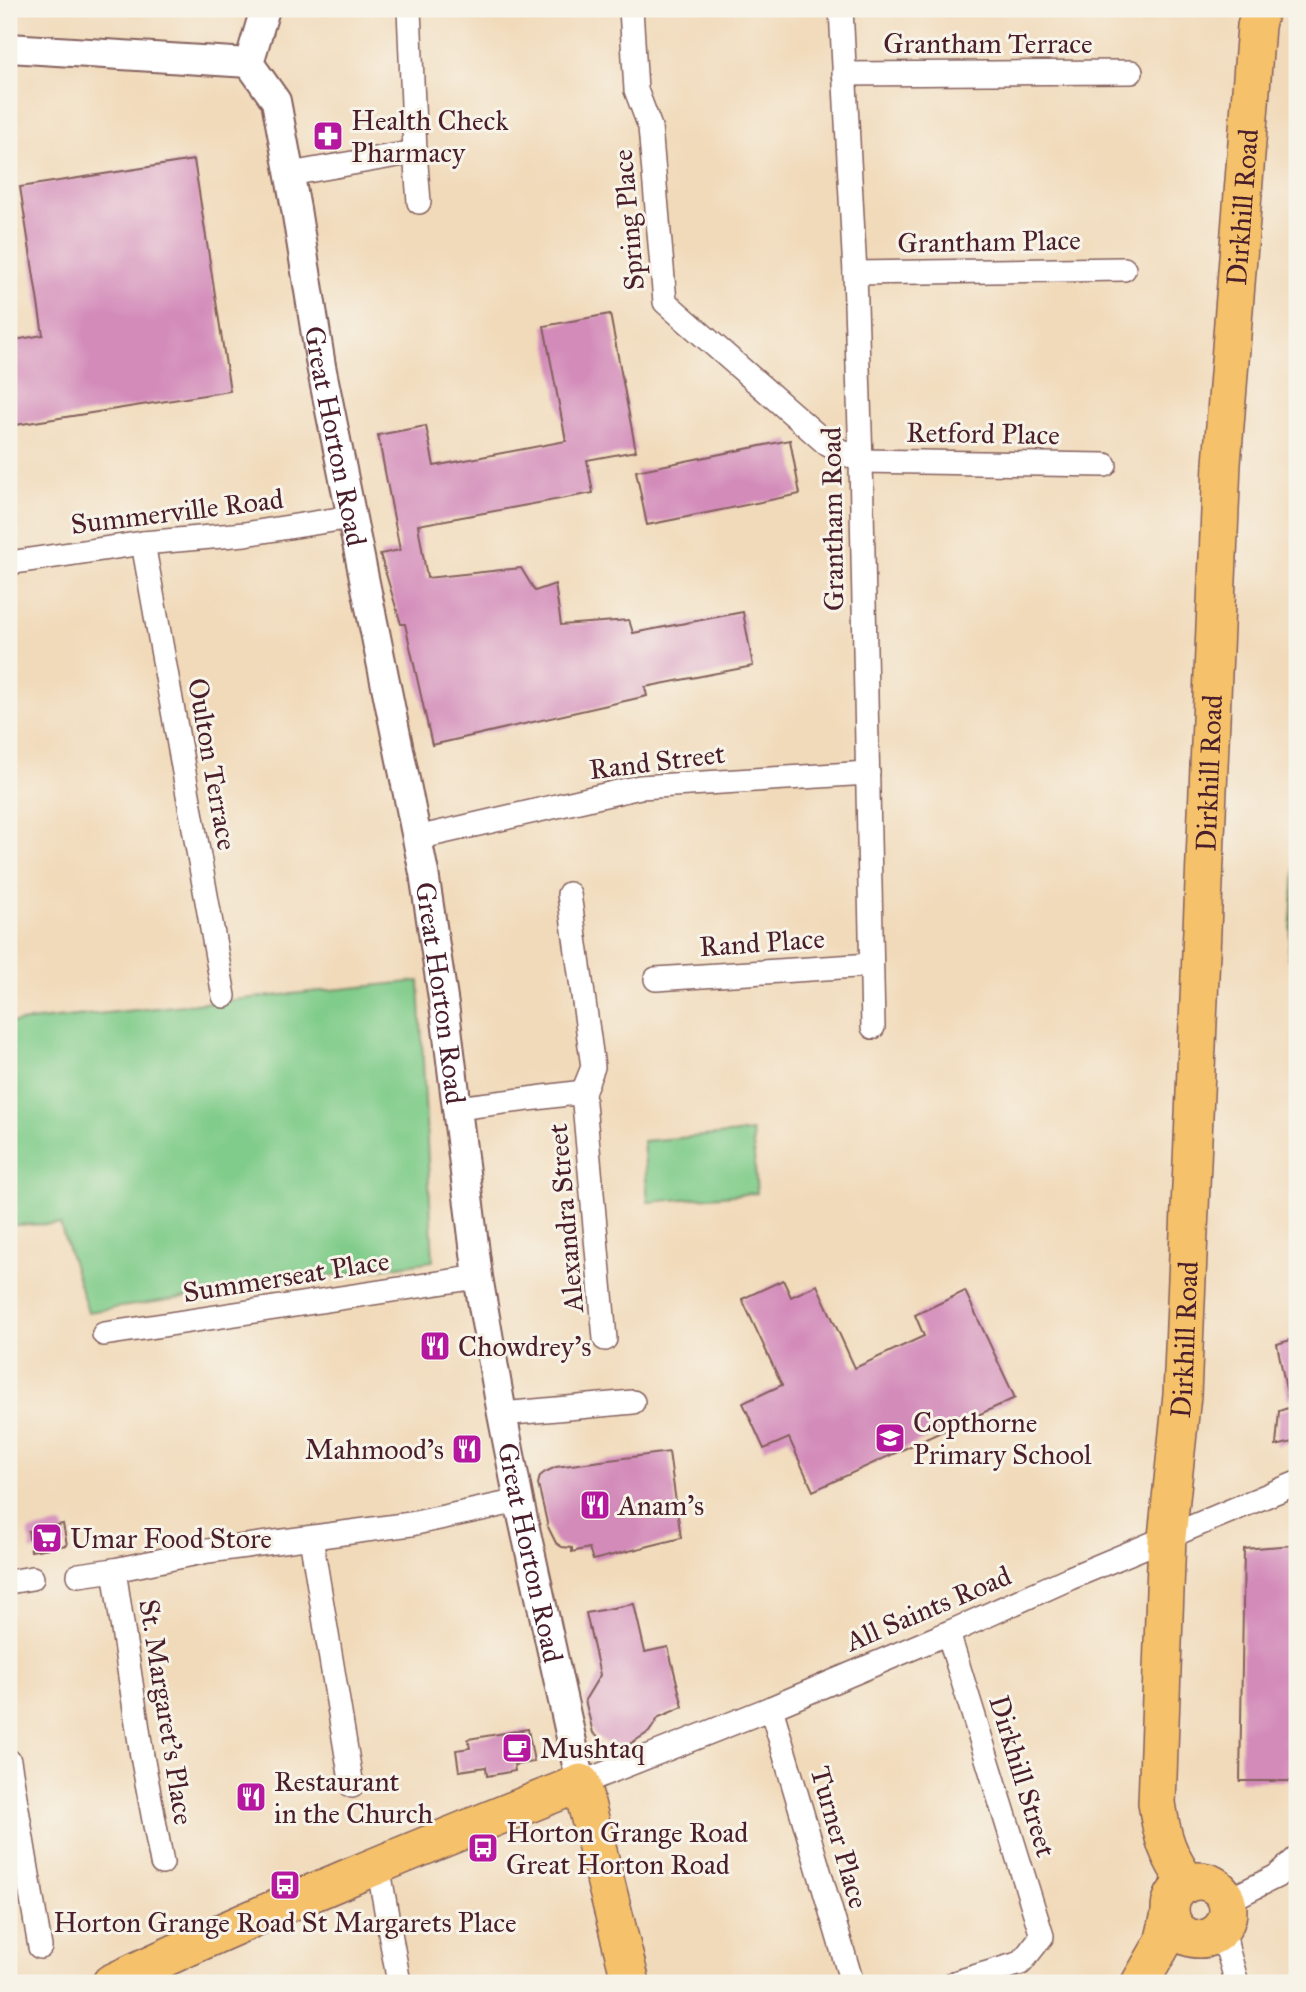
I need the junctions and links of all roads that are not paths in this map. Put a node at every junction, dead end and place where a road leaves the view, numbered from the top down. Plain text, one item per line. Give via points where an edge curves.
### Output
1 (265, 9) edge
2 (409, 9) edge
3 (631, 9) edge
4 (841, 9) edge
5 (1260, 9) edge
6 (9, 48) edge
7 (250, 63) junction
8 (1131, 72) dead end
9 (844, 74) junction
10 (415, 152) junction
11 (290, 174) junction
12 (419, 202) dead end
13 (1124, 270) dead end
14 (855, 273) junction
15 (861, 460) junction
16 (1105, 465) dead end
17 (352, 517) junction
18 (143, 543) junction
19 (9, 563) edge
20 (867, 773) junction
21 (416, 838) junction
22 (569, 894) dead end
23 (872, 965) junction
24 (656, 979) dead end
25 (224, 996) dead end
26 (873, 1027) dead end
27 (583, 1092) junction
28 (457, 1108) junction
29 (478, 1277) junction
30 (104, 1334) dead end
31 (606, 1339) dead end
32 (633, 1402) dead end
33 (502, 1415) junction
34 (1297, 1483) edge
35 (519, 1501) junction
36 (1167, 1537) junction
37 (310, 1538) junction
38 (114, 1570) junction
39 (79, 1575) dead end
40 (32, 1578) dead end
41 (9, 1582) edge
42 (948, 1633) junction
43 (771, 1708) junction
44 (9, 1761) edge
45 (582, 1783) junction
46 (352, 1786) dead end
47 (1297, 1858) edge
48 (162, 1863) dead end
49 (378, 1865) junction
50 (1205, 1921) junction
51 (40, 1947) dead end
52 (111, 1983) edge
53 (399, 1983) edge
54 (631, 1983) edge
55 (852, 1983) edge
56 (954, 1983) edge
57 (1140, 1983) edge
58 (1164, 1983) edge
59 (1237, 1983) edge

1 - 7 street
2 - 10 street
3 - 15 street, Spring Place via 636,90 650,127 665,302 827,443
4 - 9 street, Grantham Road
5 - 36 main road, Dirkhill Road via 1222,464 1182,1395
6 - 7 street
7 - 11 street, Great Horton Road via 276,101
8 - 9 street, Grantham Terrace
9 - 14 street, Grantham Road
10 - 11 street
10 - 12 street
11 - 17 street, Great Horton Road via 321,366
13 - 14 street, Grantham Place
14 - 15 street, Grantham Road
15 - 16 street, Retford Place
15 - 20 street, Grantham Road
17 - 18 street, Summerville Road via 245,534
17 - 21 street, Great Horton Road
18 - 19 street, Summerville Road
18 - 25 street, Oulton Terrace
20 - 21 street, Rand Street via 640,787
20 - 23 street, Grantham Road
21 - 28 street, Great Horton Road
22 - 27 street, Alexandra Street via 593,1067
23 - 24 street, Rand Place
23 - 26 street, Grantham Road
27 - 28 street, Alexandra Street
27 - 31 street, Alexandra Street
28 - 29 street, Great Horton Road
29 - 30 street, Summerseat Place
29 - 33 street, Great Horton Road
32 - 33 street
33 - 35 street, Great Horton Road
34 - 36 street, All Saints Road
35 - 37 street via 411,1524
35 - 45 street, Great Horton Road
36 - 42 street, All Saints Road
36 - 50 main road, Dirkhill Road via 1157,1803 1161,1833 1172,1861
37 - 38 street via 208,1551
37 - 46 street
38 - 39 street
38 - 48 street, St. Margaret's Place
40 - 41 street
42 - 43 street, All Saints Road
42 - 56 street, Dirkhill Street via 1042,1936 1021,1963
43 - 45 street, All Saints Road
43 - 55 street, Turner Place
44 - 51 street
45 - 49 main road
45 - 54 main road, Great Horton Road
47 - 50 street via 1278,1876
49 - 52 main road
49 - 53 street
50 - 57 main road via 1163,1944
50 - 58 main road
50 - 59 street

